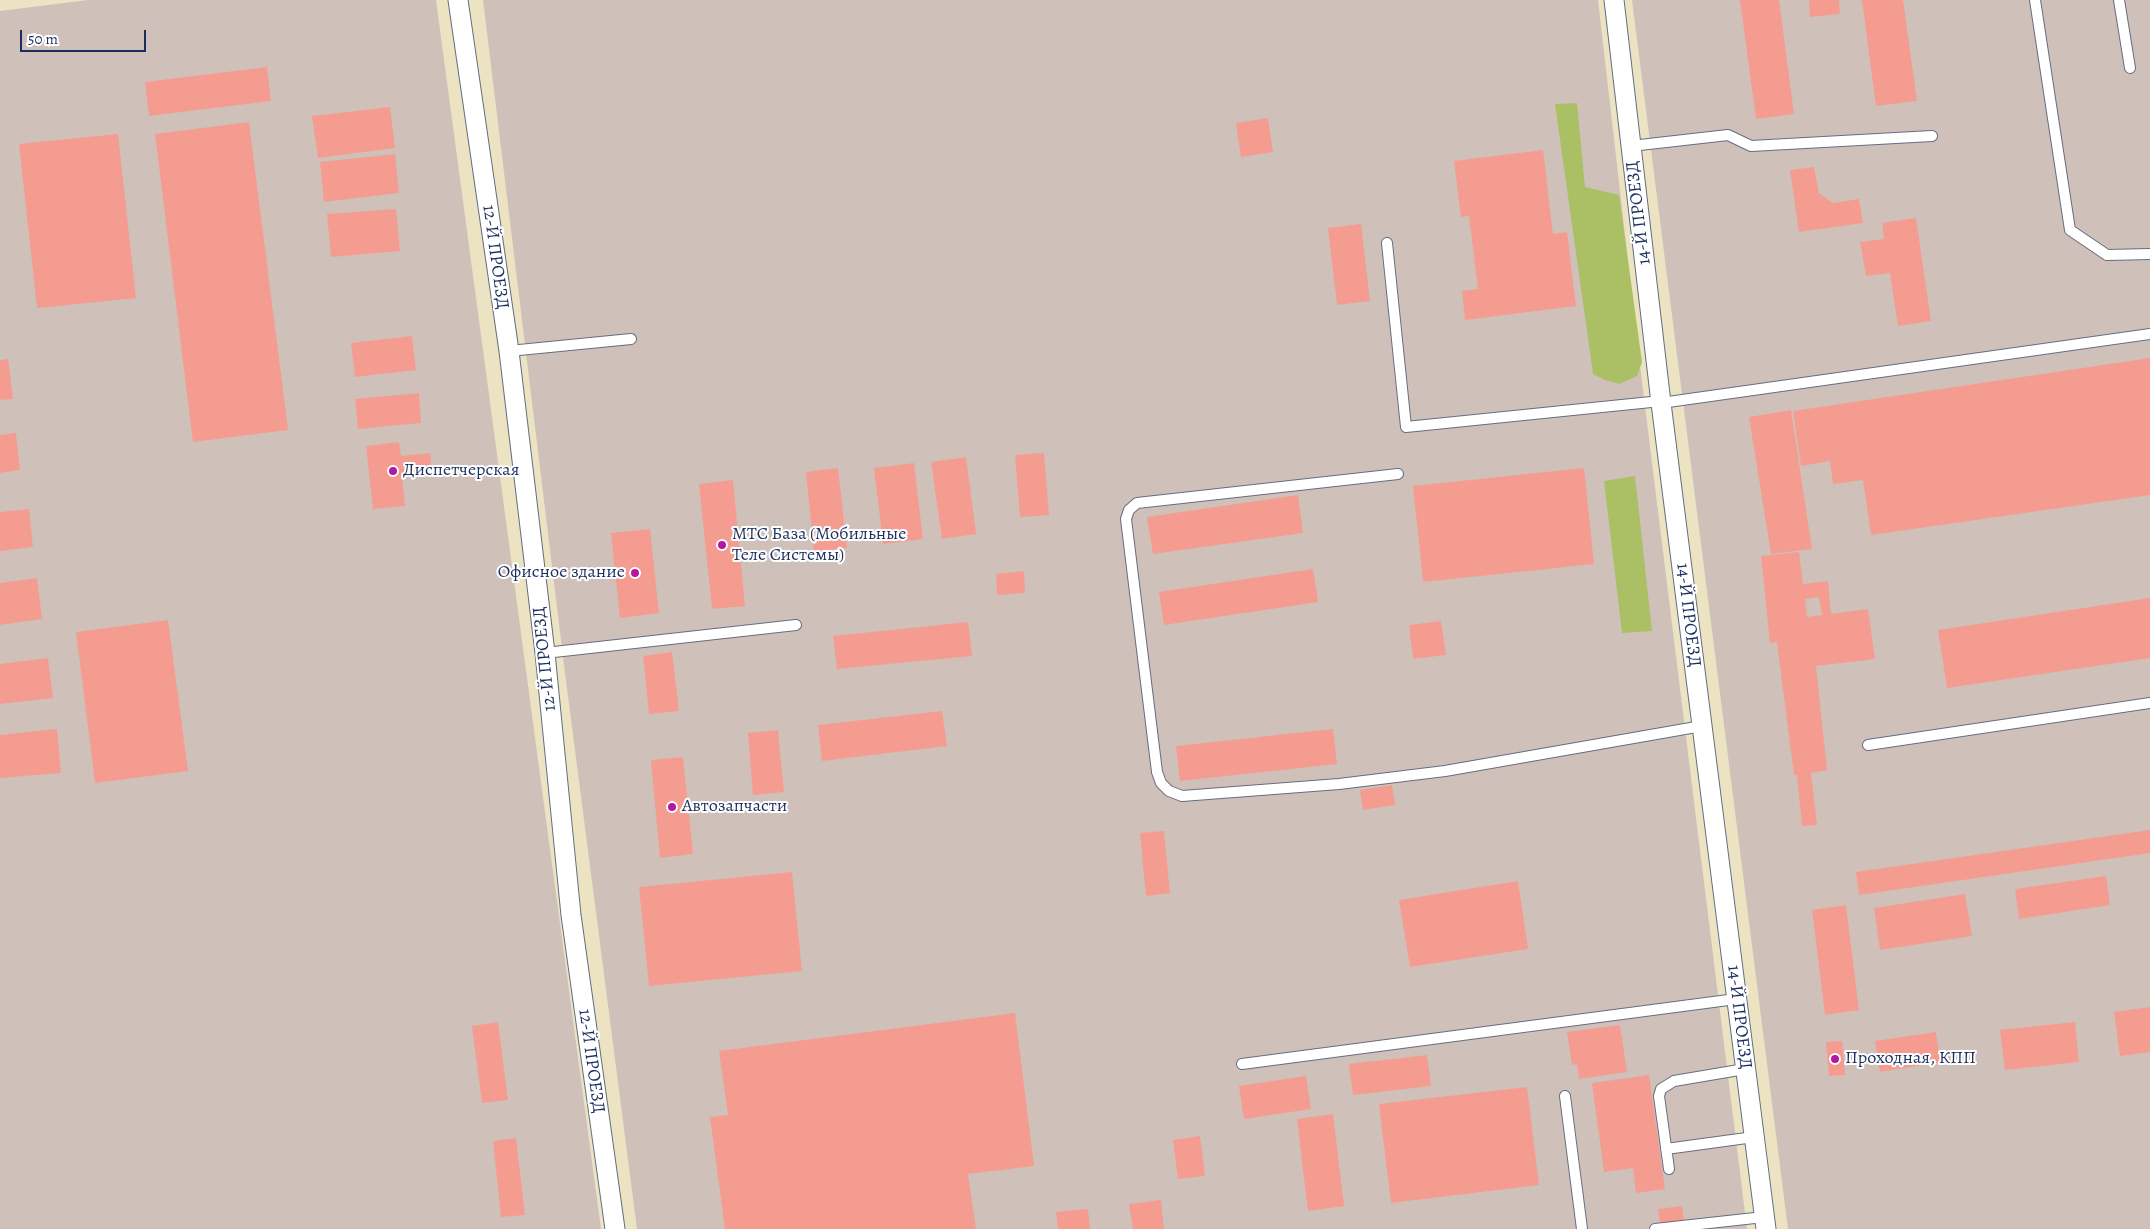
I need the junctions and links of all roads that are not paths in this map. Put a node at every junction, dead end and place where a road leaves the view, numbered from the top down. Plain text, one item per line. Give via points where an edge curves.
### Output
1 (458, 0) edge
2 (1614, 0) edge
3 (2035, 0) edge
4 (2119, 0) edge
5 (2130, 68) dead end
6 (1932, 136) dead end
7 (1631, 146) junction
8 (1387, 242) dead end
9 (2150, 254) edge
10 (2150, 334) edge
11 (631, 339) dead end
12 (509, 351) junction
13 (1661, 402) junction
14 (1398, 474) dead end
15 (796, 625) dead end
16 (545, 653) junction
17 (2150, 703) edge
18 (1702, 726) junction
19 (1868, 745) dead end
20 (1736, 999) junction
21 (1242, 1064) dead end
22 (1745, 1070) junction
23 (1566, 1096) dead end
24 (1754, 1137) junction
25 (1666, 1149) junction
26 (1669, 1169) dead end
27 (1765, 1223) edge
28 (615, 1229) edge
29 (1582, 1229) edge
30 (1655, 1229) edge

1 - 12 street, 12-Й ПРОЕЗД
2 - 7 street, 14-Й ПРОЕЗД
3 - 9 lane via 2070,230 2107,255
4 - 5 lane
6 - 7 lane via 1750,146 1728,135
7 - 13 street, 14-Й ПРОЕЗД
8 - 13 lane via 1406,427
10 - 13 lane
11 - 12 lane
12 - 16 street, 12-Й ПРОЕЗД
13 - 18 street, 14-Й ПРОЕЗД
14 - 18 lane via 1137,503 1129,510 1126,519 1157,772 1169,791 1182,796 1348,782 1445,770
15 - 16 lane
16 - 28 street, 12-Й ПРОЕЗД via 571,915
17 - 19 lane
18 - 20 street, 14-Й ПРОЕЗД
20 - 21 lane
20 - 22 street, 14-Й ПРОЕЗД
22 - 24 street, 14-Й ПРОЕЗД
22 - 25 lane via 1667,1084 1659,1096
23 - 29 lane
24 - 25 lane
24 - 27 street, 14-Й ПРОЕЗД
25 - 26 lane
27 - 30 lane

